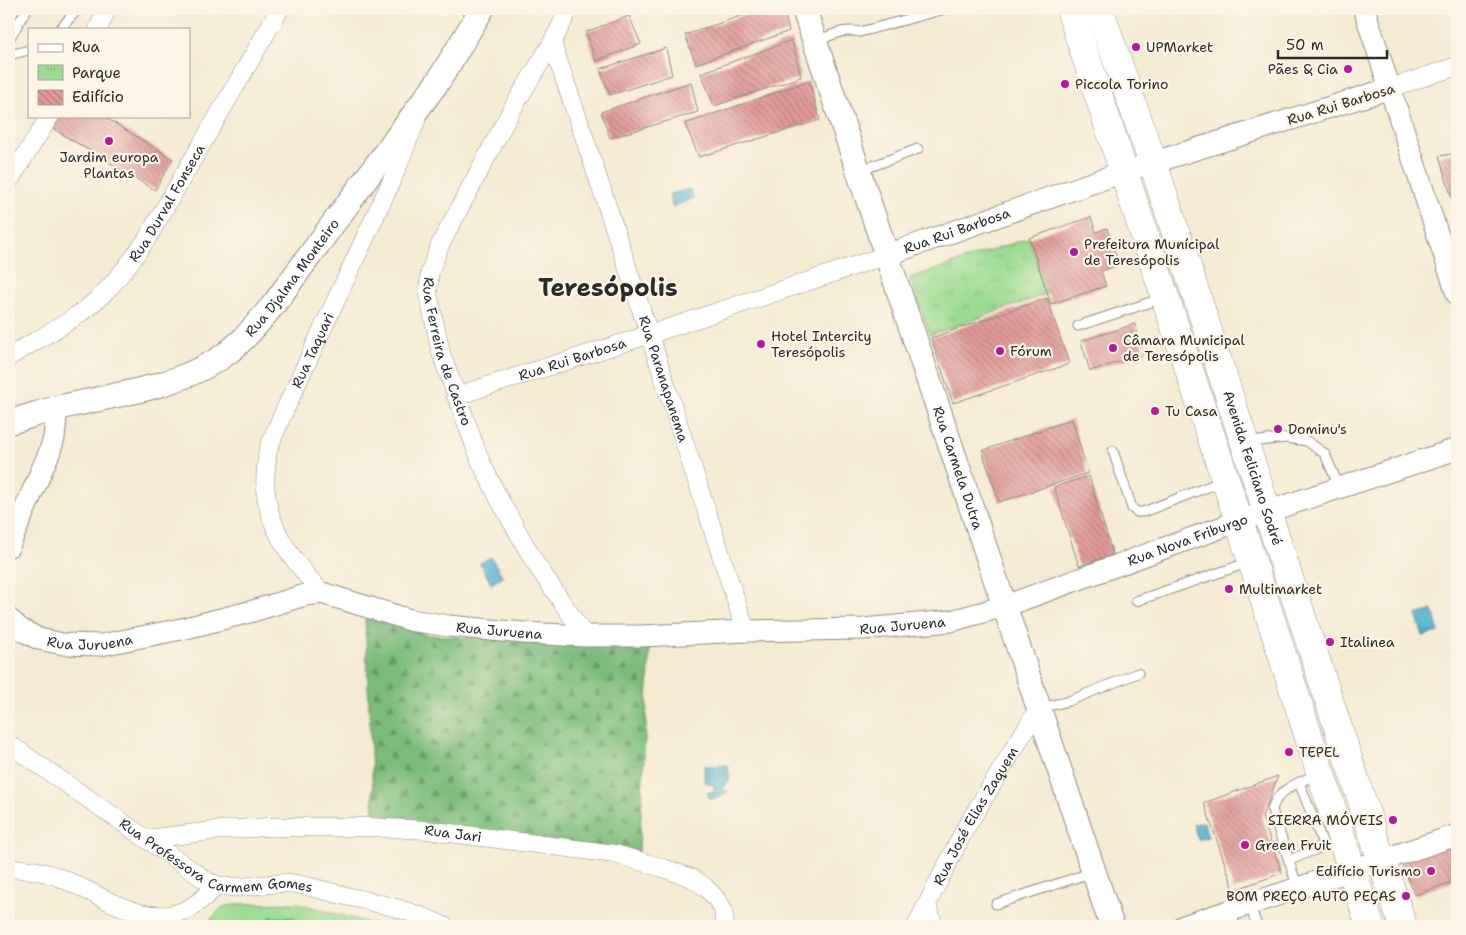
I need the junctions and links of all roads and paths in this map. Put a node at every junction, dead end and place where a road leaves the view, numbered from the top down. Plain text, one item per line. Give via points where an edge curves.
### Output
1 (27, 9) edge
2 (78, 9) edge
3 (107, 9) edge
4 (280, 9) edge
5 (482, 9) edge
6 (569, 9) edge
7 (804, 9) edge
8 (945, 9) edge
9 (1070, 9) edge
10 (1099, 9) edge
11 (1364, 9) edge
12 (916, 13) edge
13 (61, 28) edge
14 (98, 28) edge
15 (9, 39) edge
16 (552, 42) junction
17 (815, 42) junction
18 (28, 50) edge
19 (9, 55) edge
20 (1457, 66) edge
21 (1390, 88) junction
22 (422, 104) junction
23 (49, 118) edge
24 (918, 149) dead end
25 (1153, 162) junction
26 (859, 172) junction
27 (1123, 172) junction
28 (9, 181) edge
29 (887, 255) junction
30 (1457, 294) edge
31 (1165, 298) junction
32 (1078, 326) dead end
33 (648, 336) junction
34 (9, 357) edge
35 (456, 396) junction
36 (57, 408) junction
37 (9, 422) edge
38 (1246, 442) junction
39 (1457, 449) edge
40 (1113, 451) dead end
41 (1226, 480) junction
42 (1339, 487) junction
43 (1268, 511) junction
44 (1239, 521) junction
45 (9, 546) edge
46 (1252, 561) junction
47 (322, 593) junction
48 (1136, 601) dead end
49 (1005, 606) junction
50 (9, 619) edge
51 (746, 631) junction
52 (585, 636) junction
53 (1138, 673) dead end
54 (1038, 709) junction
55 (9, 744) edge
56 (1310, 778) junction
57 (1457, 835) edge
58 (146, 839) junction
59 (1290, 860) junction
60 (1381, 861) junction
61 (9, 869) edge
62 (1352, 871) junction
63 (1094, 872) junction
64 (218, 886) junction
65 (1298, 888) junction
66 (996, 904) dead end
67 (927, 905) junction
68 (1239, 914) edge
69 (444, 926) edge
70 (725, 926) edge
71 (916, 926) edge
72 (934, 926) edge
73 (1112, 926) edge
74 (1184, 926) edge
75 (1257, 926) edge
76 (1370, 926) edge
77 (1403, 926) edge

1 - 15 lane
2 - 13 lane
3 - 14 street
4 - 34 street, Rua Durval Fonseca via 145,242 122,273 76,316
5 - 22 main road, Rua Djalma Monteiro
6 - 16 street, Rua Ferreira de Castro
7 - 17 main road, Rua Carmela Dutra
8 - 12 lane
9 - 27 main road
10 - 25 main road, Avenida Feliciano Sodré
11 - 21 street
12 - 17 lane via 860,32 842,31
16 - 33 street, Rua Paranapanema
16 - 35 street, Rua Ferreira de Castro via 440,245 430,272 428,293 432,317
17 - 26 main road, Rua Carmela Dutra
18 - 19 lane
20 - 21 street, Rua Rui Barbosa
21 - 25 street, Rua Rui Barbosa
21 - 30 street
22 - 36 main road, Rua Djalma Monteiro via 274,304 249,333 219,359 188,376 159,386
22 - 47 street, Rua Taquari via 392,180 268,451 266,500 272,522 283,544
23 - 28 street
24 - 26 lane
25 - 27 street, Rua Rui Barbosa
25 - 38 main road, Avenida Feliciano Sodré
26 - 29 main road, Rua Carmela Dutra
27 - 29 street, Rua Rui Barbosa
27 - 31 main road
29 - 33 street, Rua Rui Barbosa
29 - 49 main road, Rua Carmela Dutra
31 - 32 lane
31 - 41 main road
33 - 35 street, Rua Rui Barbosa
33 - 51 street, Rua Paranapanema
35 - 52 street, Rua Ferreira de Castro via 498,497 534,561
36 - 37 main road, Rua Djalma Monteiro
36 - 45 street via 50,451
38 - 42 lane via 1286,438 1307,441 1325,454
38 - 43 main road, Avenida Feliciano Sodré
39 - 42 street, Rua Nova Friburgo
40 - 41 lane via 1132,508 1137,512
41 - 44 main road
42 - 43 street, Rua Nova Friburgo
43 - 44 street, Rua Nova Friburgo
43 - 60 main road, Avenida Feliciano Sodré
44 - 46 main road
44 - 49 street, Rua Nova Friburgo
46 - 48 lane
46 - 56 main road
47 - 50 street, Rua Juruena via 186,628 101,645 63,644 38,639
47 - 52 street, Rua Juruena via 410,620 524,633
49 - 51 street, Rua Juruena via 951,621 916,625 823,631
49 - 54 main road, Rua Carmela Dutra
51 - 52 street, Rua Juruena
53 - 54 lane via 1070,701
54 - 63 main road, Rua Carmela Dutra
54 - 67 street, Rua José Elias Zaquem via 965,829
55 - 58 street, Rua Professora Carmem Gomes
56 - 59 lane via 1322,841 1318,848
56 - 59 lane via 1293,784 1273,804 1272,810
56 - 62 main road
57 - 60 street
58 - 64 street, Rua Professora Carmem Gomes
58 - 70 street, Rua Jari via 267,827 370,827 436,831 615,854 692,878 714,896 723,909
59 - 65 lane
60 - 62 street
60 - 77 main road, Avenida Feliciano Sodré
61 - 64 street via 38,870 145,914 169,915 184,911
62 - 65 street
62 - 76 main road
63 - 66 lane
63 - 73 main road, Rua Carmela Dutra
64 - 69 street, Rua Professora Carmem Gomes via 290,883 405,910
65 - 68 street
67 - 71 street, Rua José Elias Zaquem
67 - 72 street
68 - 74 street
68 - 75 lane

